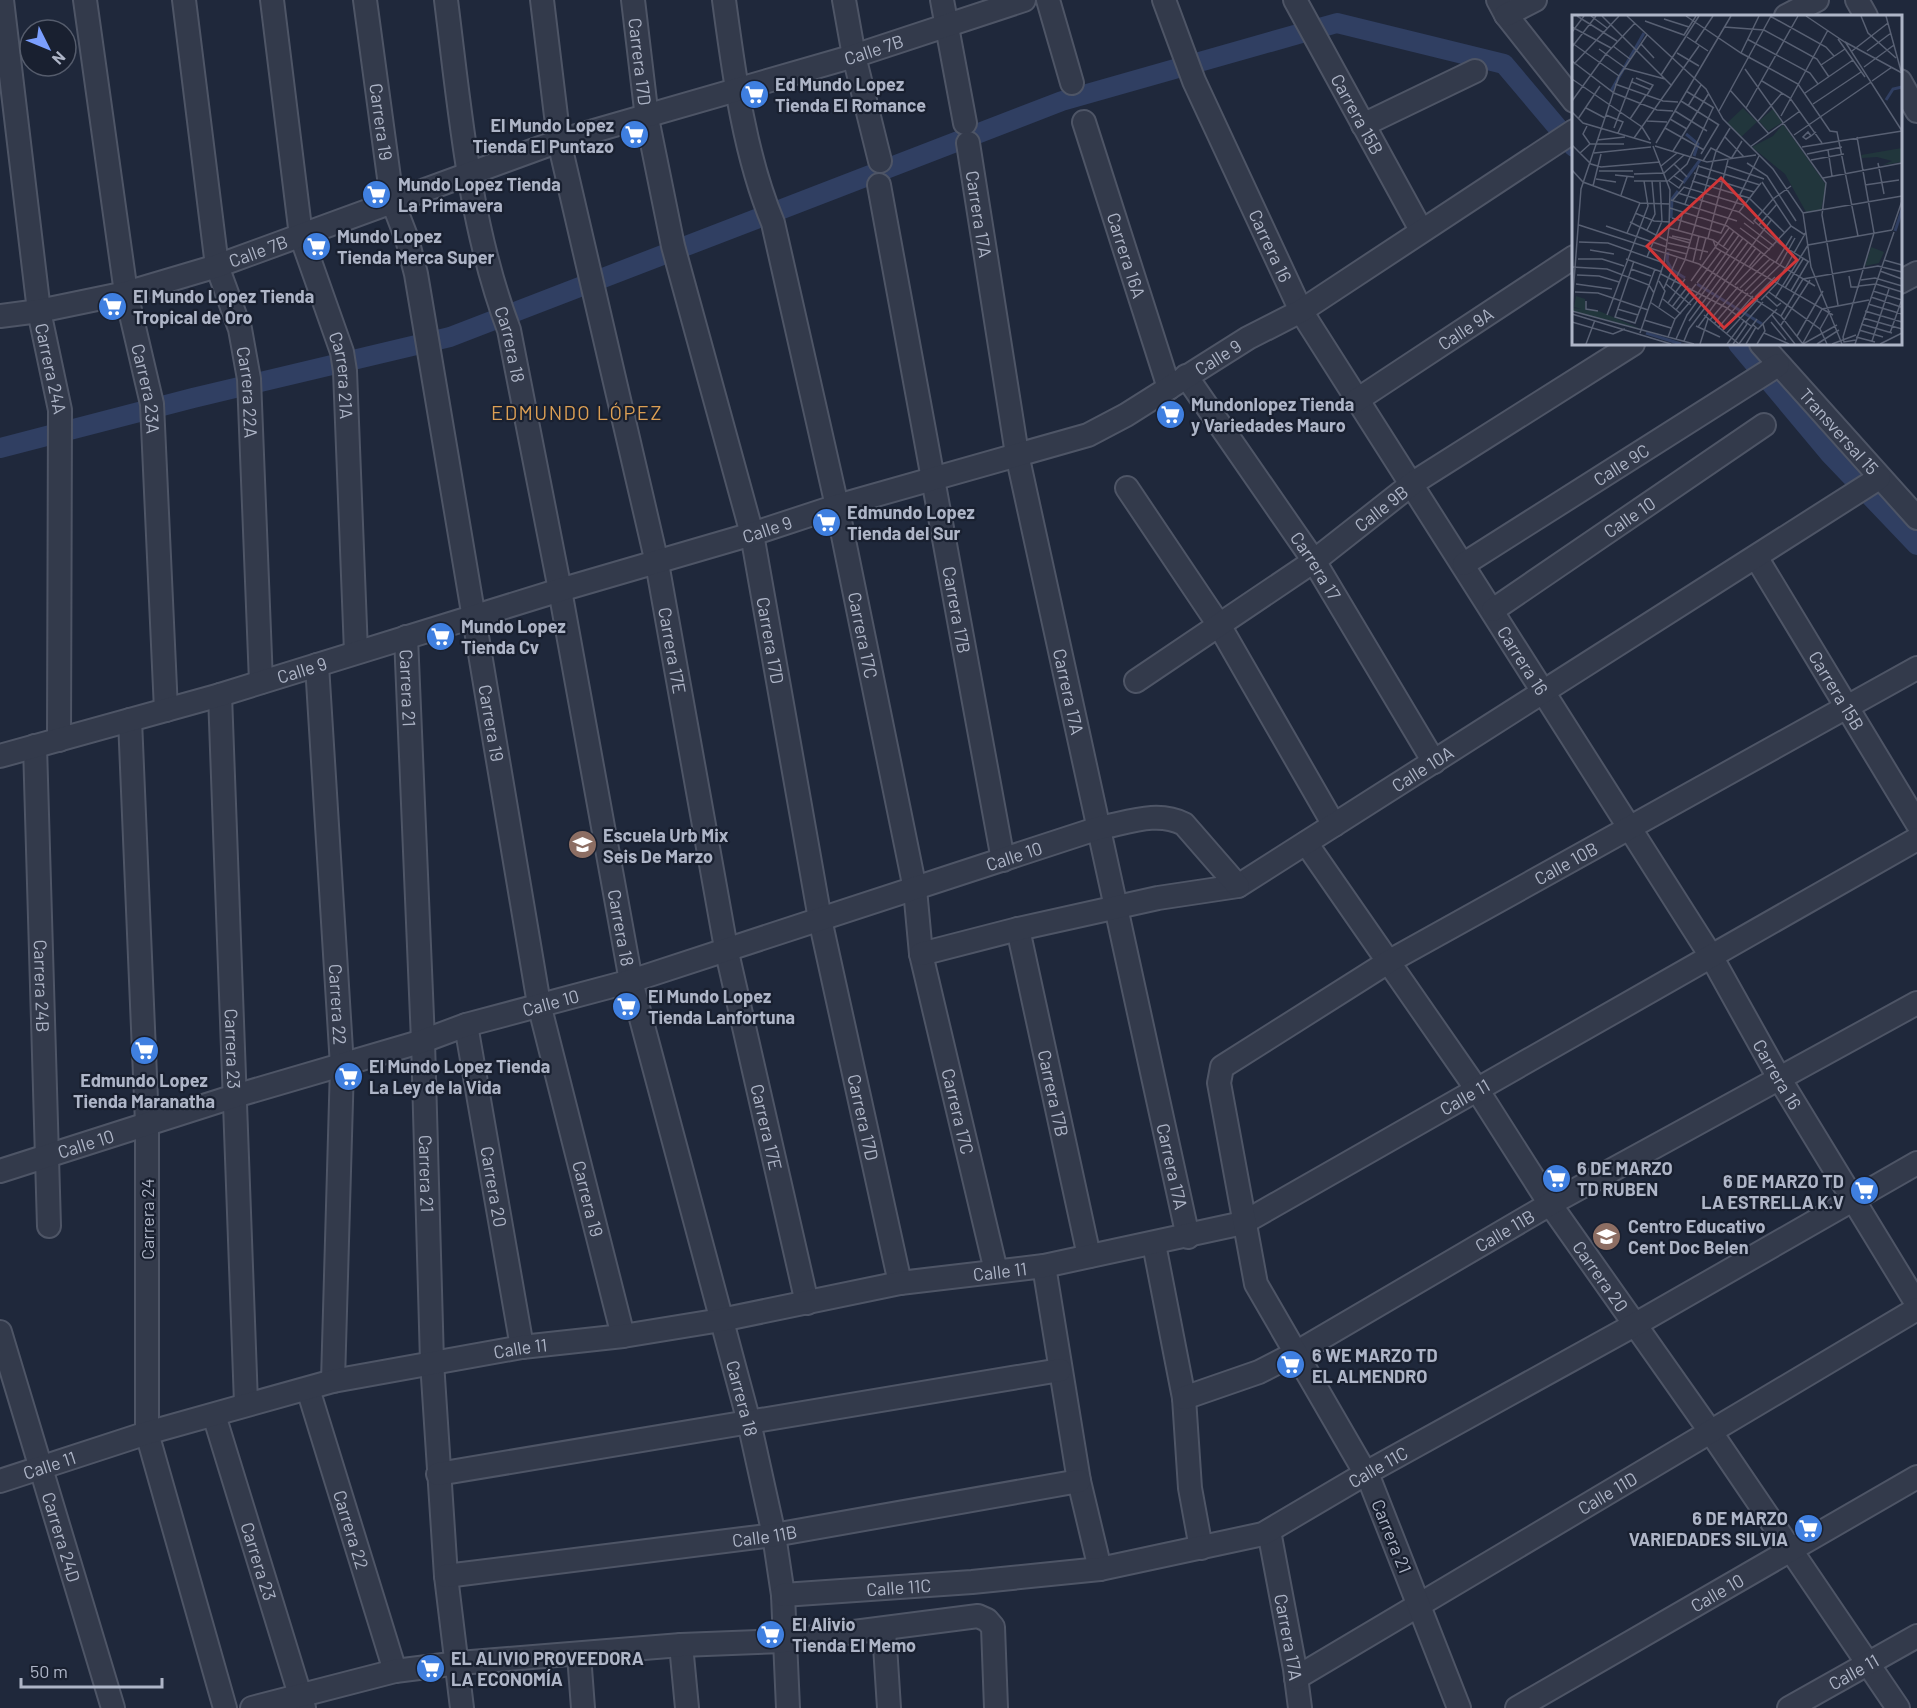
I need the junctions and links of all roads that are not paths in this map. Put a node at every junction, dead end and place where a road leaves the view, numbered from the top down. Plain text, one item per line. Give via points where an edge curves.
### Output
1 (2, 0) edge
2 (85, 0) edge
3 (184, 0) edge
4 (272, 0) edge
5 (365, 0) edge
6 (446, 0) edge
7 (542, 0) edge
8 (633, 0) edge
9 (724, 0) edge
10 (843, 0) edge
11 (942, 0) edge
12 (1024, 0) edge
13 (1048, 0) edge
14 (1164, 0) edge
15 (1295, 0) edge
16 (1535, 0) edge
17 (1817, 0) edge
18 (1857, 0) edge
19 (1502, 8) edge
20 (1788, 15) edge
21 (1865, 15) edge
22 (945, 25) junction
23 (854, 56) junction
24 (1475, 71) dead end
25 (1072, 83) dead end
26 (1902, 85) edge
27 (736, 89) junction
28 (1572, 98) edge
29 (1912, 105) edge
30 (647, 118) junction
31 (1084, 122) dead end
32 (1363, 125) junction
33 (1572, 132) edge
34 (559, 141) junction
35 (880, 161) dead end
36 (467, 173) junction
37 (879, 185) dead end
38 (392, 200) junction
39 (1421, 230) junction
40 (301, 236) junction
41 (1572, 258) edge
42 (217, 266) junction
43 (1917, 273) edge
44 (1902, 281) edge
45 (126, 293) junction
46 (39, 311) junction
47 (1301, 311) junction
48 (0, 316) edge
49 (1631, 345) edge
50 (1761, 345) edge
51 (1768, 371) junction
52 (1178, 382) junction
53 (1357, 400) junction
54 (1764, 425) dead end
55 (1017, 454) junction
56 (933, 477) junction
57 (1413, 483) junction
58 (1869, 485) junction
59 (1127, 488) dead end
60 (837, 506) junction
61 (1917, 518) edge
62 (752, 534) junction
63 (1756, 557) junction
64 (1314, 561) junction
65 (657, 563) junction
66 (1464, 564) junction
67 (560, 590) junction
68 (1493, 610) junction
69 (473, 616) junction
70 (1219, 625) junction
71 (406, 637) junction
72 (356, 652) junction
73 (317, 665) junction
74 (1917, 668) edge
75 (1136, 681) dead end
76 (261, 682) junction
77 (1542, 692) junction
78 (220, 695) junction
79 (1847, 707) junction
80 (166, 710) junction
81 (130, 720) junction
82 (59, 740) junction
83 (34, 746) junction
84 (0, 756) edge
85 (1434, 762) junction
86 (1917, 824) edge
87 (1334, 825) junction
88 (1630, 827) junction
89 (1099, 828) junction
90 (1917, 839) edge
91 (1306, 843) junction
92 (1003, 860) junction
93 (1238, 886) junction
94 (915, 889) junction
95 (1117, 908) junction
96 (820, 919) junction
97 (1017, 929) junction
98 (726, 948) junction
99 (921, 954) junction
100 (1711, 956) junction
101 (1388, 962) junction
102 (631, 981) junction
103 (1917, 1003) edge
104 (539, 1004) junction
105 (466, 1025) junction
106 (423, 1041) junction
107 (342, 1066) junction
108 (1221, 1067) joint
109 (1779, 1078) junction
110 (1478, 1090) junction
111 (235, 1096) junction
112 (147, 1123) junction
113 (48, 1155) junction
114 (1917, 1163) edge
115 (0, 1171) edge
116 (1852, 1199) junction
117 (1550, 1204) junction
118 (1243, 1223) junction
119 (49, 1226) dead end
120 (1188, 1237) junction
121 (1154, 1244) junction
122 (1089, 1256) junction
123 (1044, 1266) junction
124 (996, 1271) junction
125 (900, 1283) junction
126 (807, 1303) junction
127 (1917, 1304) edge
128 (1917, 1309) edge
129 (721, 1320) junction
130 (1636, 1324) junction
131 (0, 1332) edge
132 (623, 1336) junction
133 (522, 1347) junction
134 (1294, 1354) junction
135 (432, 1362) junction
136 (1060, 1370) junction
137 (333, 1381) junction
138 (308, 1389) junction
139 (1184, 1398) junction
140 (246, 1403) junction
141 (214, 1415) junction
142 (749, 1422) junction
143 (1710, 1431) junction
144 (147, 1433) junction
145 (39, 1468) junction
146 (438, 1474) junction
147 (1367, 1474) junction
148 (1917, 1477) edge
149 (0, 1481) edge
150 (1079, 1481) junction
151 (1269, 1531) junction
152 (774, 1535) junction
153 (1201, 1548) junction
154 (1791, 1551) junction
155 (1100, 1569) junction
156 (446, 1576) junction
157 (783, 1595) junction
158 (1418, 1603) junction
159 (884, 1630) junction
160 (1917, 1636) edge
161 (784, 1641) junction
162 (681, 1645) junction
163 (579, 1655) junction
164 (459, 1663) junction
165 (1868, 1665) junction
166 (394, 1671) junction
167 (1296, 1678) junction
168 (303, 1701) edge
169 (113, 1708) edge
170 (225, 1708) edge
171 (252, 1708) edge
172 (462, 1708) edge
173 (583, 1708) edge
174 (687, 1708) edge
175 (788, 1708) edge
176 (889, 1708) edge
177 (996, 1708) edge
178 (1299, 1708) edge
179 (1459, 1708) edge
180 (1517, 1708) edge
181 (1789, 1708) edge
182 (1898, 1708) edge

1 - 46 street, Carrera 24A
2 - 45 street, Carrera 23A
3 - 42 street, Carrera 22A
4 - 40 street, Carrera 21A
5 - 38 street, Carrera 19
6 - 36 street, Carrera 18
7 - 34 street, Carrera 17E
8 - 30 street, Carrera 17D
9 - 27 street, Carrera 17C
10 - 23 street
11 - 22 street, Carrera 17A
12 - 22 street, Calle 7B
13 - 25 street
14 - 47 street, Carrera 16 via 1194,81
15 - 32 street, Carrera 15B
16 - 19 street
17 - 20 street
18 - 21 street
19 - 28 street
22 - 23 street, Calle 7B
22 - 55 street, Carrera 17A via 967,133
23 - 27 street, Calle 7B
23 - 35 street
24 - 32 street
26 - 29 street
27 - 30 street, Calle 7B
27 - 60 street, Carrera 17C
30 - 34 street, Calle 7B
30 - 62 street, Carrera 17D via 675,254
31 - 52 street, Carrera 16A
32 - 39 street, Carrera 15B
33 - 39 street, Calle 9
34 - 36 street, Calle 7B
34 - 65 street, Carrera 17E
36 - 38 street, Calle 7B
36 - 67 street, Carrera 18 via 509,330
37 - 56 street, Carrera 17B
38 - 40 street, Calle 7B
38 - 69 street, Carrera 19 via 416,274
39 - 47 street, Calle 9
40 - 42 street, Calle 7B
40 - 72 street, Carrera 21A via 344,362
41 - 53 street, Calle 9A
42 - 45 street, Calle 7B
42 - 76 street, Carrera 22A via 240,329 249,387
43 - 44 street
45 - 46 street, Calle 7B
45 - 80 street, Carrera 23A via 153,411
46 - 48 street, Calle 7B
46 - 82 street, Carrera 24A via 60,410
47 - 52 street, Calle 9 via 1248,338
47 - 53 street, Carrera 16
49 - 57 street, Calle 9B
50 - 51 street, Transversal 15
51 - 58 street, Transversal 15
51 - 66 street, Calle 9C
52 - 55 street, Calle 9 via 1088,435
52 - 64 street, Carrera 17
53 - 57 street, Carrera 16
54 - 68 street, Calle 10
55 - 56 street, Calle 9
55 - 89 street, Carrera 17A
56 - 60 street, Calle 9
56 - 92 street, Carrera 17B
57 - 64 street, Calle 9B
57 - 66 street, Carrera 16
58 - 61 street, Transversal 15
58 - 63 street, Calle 10A
59 - 70 street
60 - 62 street, Calle 9
60 - 94 street, Carrera 17C
62 - 65 street, Calle 9
62 - 96 street, Carrera 17D
63 - 77 street, Calle 10A
63 - 79 street, Carrera 15B
64 - 70 street, Calle 9B
64 - 85 street, Carrera 17
65 - 67 street, Calle 9
65 - 98 street, Carrera 17E
66 - 68 street, Carrera 16
67 - 69 street, Calle 9
67 - 102 street, Carrera 18
68 - 77 street, Carrera 16
69 - 71 street, Calle 9
69 - 104 street, Carrera 19
70 - 75 street, Calle 9B
70 - 87 street
71 - 72 street, Calle 9
71 - 106 street, Carrera 21
72 - 73 street, Calle 9
73 - 76 street, Calle 9
73 - 107 street, Carrera 22
74 - 79 street, Calle 10B
76 - 78 street, Calle 9
77 - 85 street, Calle 10A
77 - 88 street, Carrera 16
78 - 80 street, Calle 9
78 - 111 street, Carrera 23
79 - 86 street, Carrera 15B
79 - 88 street, Calle 10B
80 - 81 street, Calle 9
81 - 82 street, Calle 9
81 - 112 street, Carrera 24
82 - 83 street, Calle 9
83 - 84 street, Calle 9
83 - 113 street, Carrera 24B
85 - 87 street, Calle 10A
87 - 91 street, Calle 10A
88 - 100 street, Carrera 16
88 - 101 street, Calle 10B
89 - 92 street, Calle 10
89 - 93 street, Calle 10 via 1161,816 1172,818 1184,824
89 - 95 street, Carrera 17A
90 - 100 street, Calle 11
91 - 93 street, Calle 10A
91 - 101 street, Carrera 20
92 - 94 street, Calle 10
93 - 95 street, Calle 10A
94 - 96 street, Calle 10
94 - 99 street, Carrera 17C
95 - 97 street, Calle 10A
95 - 120 street, Carrera 17A
96 - 98 street, Calle 10
96 - 125 street, Carrera 17D
97 - 99 street, Calle 10A
97 - 122 street, Carrera 17B
98 - 102 street, Calle 10
98 - 126 street, Carrera 17E
99 - 124 street, Carrera 17C
100 - 109 street, Carrera 16
100 - 110 street, Calle 11
101 - 108 street, Calle 10B
101 - 110 street, Carrera 20
102 - 104 street, Calle 10
102 - 129 street, Carrera 18
103 - 109 street, Calle 11B
104 - 105 street, Calle 10
104 - 132 street, Carrera 19
105 - 106 street, Calle 10
105 - 133 street, Carrera 20
106 - 107 street, Calle 10
106 - 135 street, Carrera 21
107 - 111 street, Calle 10
107 - 137 street, Carrera 22
108 - 118 street, Carrera 21 via 1219,1083
109 - 116 street, Carrera 16
109 - 117 street, Calle 11B
110 - 117 street, Carrera 20
110 - 118 street, Calle 11
111 - 112 street, Calle 10
111 - 140 street, Carrera 23
112 - 113 street, Calle 10
112 - 144 street, Carrera 24
113 - 115 street, Calle 10
113 - 119 street, Carrera 24B
114 - 116 street, Calle 11C
116 - 127 street, Carrera 16
116 - 130 street, Calle 11C
117 - 130 street, Carrera 20
117 - 134 street, Calle 11B
118 - 120 street, Calle 11
118 - 134 street, Carrera 21 via 1256,1284
120 - 121 street, Calle 11
121 - 122 street, Calle 11
121 - 139 street
122 - 123 street, Calle 11
123 - 124 street, Calle 11
123 - 136 street
124 - 125 street, Calle 11
125 - 126 street, Calle 11
126 - 129 street, Calle 11
128 - 143 street, Calle 11D
129 - 132 street, Calle 11
129 - 142 street, Carrera 18
130 - 143 street, Carrera 20
130 - 147 street, Calle 11C
131 - 145 street, Carrera 24D
132 - 133 street, Calle 11
133 - 135 street, Calle 11
134 - 139 street, Calle 11B via 1259,1372
134 - 147 street, Carrera 21
135 - 137 street, Calle 11
135 - 146 street, Carrera 21
136 - 142 street
136 - 150 street
137 - 138 street, Calle 11
138 - 140 street, Calle 11
138 - 166 street, Carrera 22
139 - 153 street via 1190,1488
140 - 141 street, Calle 11
141 - 144 street, Calle 11
141 - 168 street, Carrera 23
142 - 146 street
142 - 152 street, Carrera 18
143 - 154 street, Carrera 20
143 - 158 street, Calle 11D
144 - 145 street, Calle 11
144 - 170 street, Carrera 24
145 - 149 street, Calle 11
145 - 169 street, Carrera 24D
146 - 156 street, Carrera 21
147 - 151 street, Calle 11C
147 - 158 street, Carrera 21
148 - 154 street, Calle 10
150 - 152 street, Calle 11B
150 - 155 street
151 - 153 street, Calle 11C
151 - 167 street, Carrera 17A
152 - 156 street, Calle 11B
152 - 157 street, Carrera 18
153 - 155 street, Calle 11C
154 - 165 street, Carrera 20
154 - 180 street, Calle 10
155 - 157 street, Calle 11C
156 - 164 street, Carrera 21
157 - 161 street, Carrera 18
158 - 167 street, Calle 11D
158 - 179 street, Carrera 21
159 - 161 street
159 - 176 street
159 - 177 street via 978,1616 987,1620 993,1627
160 - 165 street, Calle 11
161 - 162 street
161 - 175 street, Carrera 18
162 - 163 street
162 - 174 street
163 - 164 street
163 - 173 street
164 - 166 street
164 - 172 street, Carrera 21
165 - 181 street, Calle 11
165 - 182 street, Carrera 20
166 - 168 street
167 - 178 street, Carrera 17A
168 - 171 street

